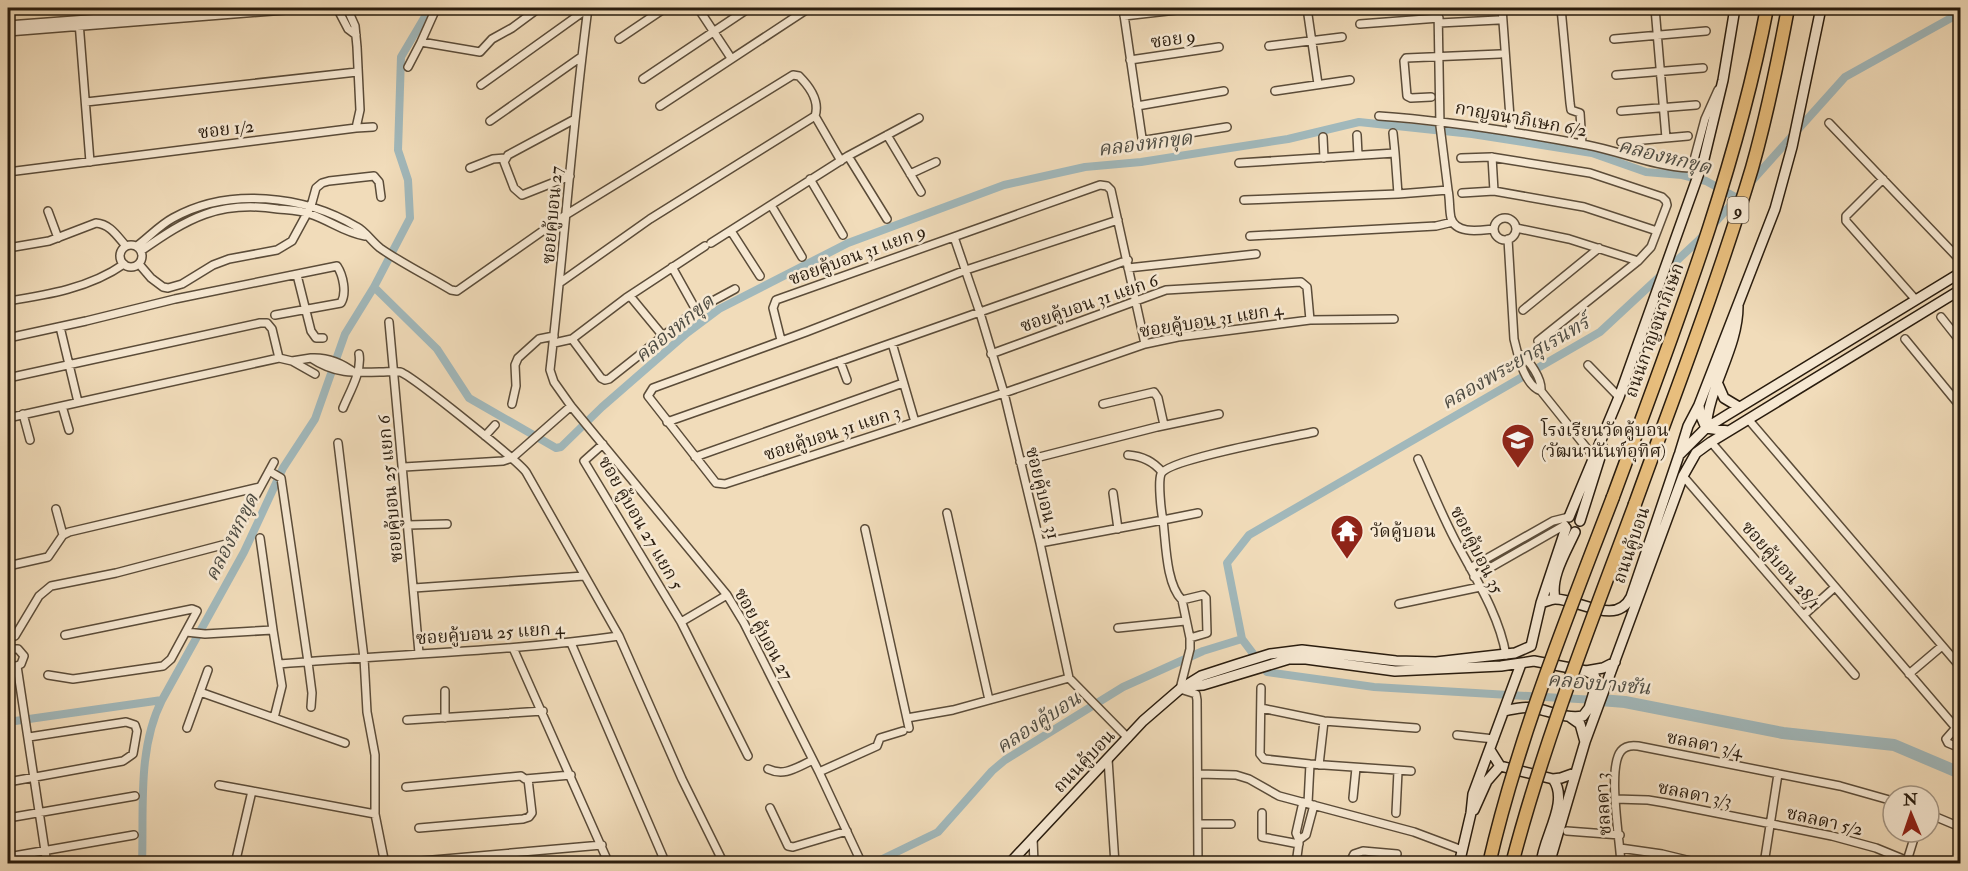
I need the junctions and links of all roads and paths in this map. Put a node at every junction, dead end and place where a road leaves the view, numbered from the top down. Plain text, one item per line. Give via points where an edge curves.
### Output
1 (233, 8) edge
2 (311, 8) edge
3 (337, 8) edge
4 (347, 8) edge
5 (539, 8) edge
6 (587, 8) edge
7 (665, 8) edge
8 (699, 8) edge
9 (749, 8) edge
10 (809, 8) edge
11 (1123, 8) edge
12 (1194, 8) edge
13 (1307, 8) edge
14 (1438, 8) edge
15 (1502, 8) edge
16 (1561, 8) edge
17 (1655, 8) edge
18 (1735, 8) edge
19 (1767, 8) edge
20 (1788, 8) edge
21 (1821, 8) edge
22 (434, 13) dead end
23 (1124, 16) junction
24 (1498, 20) dead end
25 (1439, 21) junction
26 (79, 23) junction
27 (1360, 24) dead end
28 (8, 25) edge
29 (714, 31) junction
30 (1706, 31) dead end
31 (8, 32) edge
32 (356, 35) junction
33 (1658, 35) junction
34 (1342, 37) dead end
35 (619, 39) dead end
36 (1614, 39) dead end
37 (1311, 40) junction
38 (421, 42) junction
39 (1269, 46) dead end
40 (1219, 47) dead end
41 (1500, 54) dead end
42 (1440, 56) junction
43 (581, 57) junction
44 (731, 58) junction
45 (1131, 60) junction
46 (408, 67) dead end
47 (1703, 68) dead end
48 (1660, 71) junction
49 (357, 72) junction
50 (1616, 75) dead end
51 (643, 78) dead end
52 (1350, 80) dead end
53 (1723, 80) junction
54 (1318, 84) junction
55 (481, 85) dead end
56 (1224, 91) dead end
57 (1275, 91) dead end
58 (1431, 97) dead end
59 (86, 102) junction
60 (1696, 105) dead end
61 (660, 106) dead end
62 (1137, 106) junction
63 (1663, 108) junction
64 (1621, 111) dead end
65 (815, 116) junction
66 (1379, 116) dead end
67 (919, 118) dead end
68 (574, 119) junction
69 (489, 121) dead end
70 (1440, 123) junction
71 (1829, 123) dead end
72 (373, 127) dead end
73 (1227, 127) dead end
74 (356, 128) junction
75 (1511, 131) junction
76 (1392, 133) dead end
77 (887, 135) junction
78 (1357, 135) dead end
79 (1688, 136) dead end
80 (1323, 137) dead end
81 (1666, 138) junction
82 (1621, 142) dead end
83 (1582, 144) junction
84 (1395, 153) junction
85 (1358, 155) junction
86 (848, 156) junction
87 (1492, 157) junction
88 (505, 158) junction
89 (1324, 158) junction
90 (1461, 158) dead end
91 (841, 161) junction
92 (90, 162) junction
93 (936, 162) dead end
94 (1239, 163) dead end
95 (470, 168) dead end
96 (8, 172) edge
97 (910, 174) junction
98 (570, 176) junction
99 (810, 179) junction
100 (1883, 179) junction
101 (1448, 190) junction
102 (1494, 191) junction
103 (921, 192) dead end
104 (1462, 193) dead end
105 (1398, 194) junction
106 (381, 197) dead end
107 (1244, 200) dead end
108 (251, 203) junction
109 (771, 205) junction
110 (197, 207) junction
111 (309, 209) junction
112 (48, 211) dead end
113 (200, 215) junction
114 (564, 216) junction
115 (887, 219) dead end
116 (1118, 220) junction
117 (1453, 222) junction
118 (1516, 228) junction
119 (1494, 229) junction
120 (731, 231) junction
121 (1657, 231) junction
122 (8, 233) edge
123 (843, 235) dead end
124 (1250, 236) dead end
125 (954, 237) junction
126 (58, 238) junction
127 (1508, 239) junction
128 (126, 246) junction
129 (9, 248) edge
130 (139, 248) junction
131 (1599, 248) junction
132 (1256, 255) dead end
133 (802, 257) dead end
134 (1960, 260) edge
135 (1638, 261) junction
136 (124, 264) junction
137 (139, 264) junction
138 (1128, 264) junction
139 (672, 267) junction
140 (966, 270) junction
141 (1960, 273) edge
142 (297, 275) junction
143 (760, 276) dead end
144 (561, 282) junction
145 (735, 289) dead end
146 (1960, 290) edge
147 (630, 296) junction
148 (1916, 300) junction
149 (8, 301) edge
150 (1136, 303) junction
151 (1738, 306) junction
152 (304, 309) junction
153 (696, 310) junction
154 (1523, 310) dead end
155 (980, 313) junction
156 (275, 315) dead end
157 (1941, 317) dead end
158 (1394, 319) dead end
159 (1310, 320) junction
160 (389, 322) dead end
161 (60, 327) junction
162 (663, 336) junction
163 (8, 338) edge
164 (323, 338) dead end
165 (554, 339) junction
166 (572, 339) junction
167 (1905, 339) dead end
168 (782, 340) junction
169 (1538, 341) dead end
170 (1960, 341) edge
171 (892, 343) junction
172 (1145, 344) junction
173 (359, 354) dead end
174 (992, 354) junction
175 (279, 358) junction
176 (292, 361) junction
177 (840, 361) junction
178 (69, 364) junction
179 (1588, 364) dead end
180 (352, 371) junction
181 (395, 372) junction
182 (315, 374) dead end
183 (8, 378) edge
184 (848, 381) dead end
185 (1717, 382) junction
186 (903, 383) junction
187 (1004, 393) junction
188 (1619, 397) junction
189 (78, 402) junction
190 (512, 404) dead end
191 (1103, 404) dead end
192 (1699, 405) junction
193 (62, 406) junction
194 (571, 406) junction
195 (1960, 406) edge
196 (1739, 407) junction
197 (343, 408) dead end
198 (23, 414) junction
199 (1219, 414) dead end
200 (579, 416) joint
201 (8, 418) edge
202 (1748, 419) junction
203 (667, 422) junction
204 (915, 422) junction
205 (495, 425) dead end
206 (1164, 425) junction
207 (1607, 428) junction
208 (1706, 428) junction
209 (69, 430) dead end
210 (1728, 431) junction
211 (1314, 432) dead end
212 (485, 436) junction
213 (30, 440) dead end
214 (1711, 442) junction
215 (338, 443) dead end
216 (603, 444) junction
217 (1702, 448) junction
218 (1128, 455) dead end
219 (1680, 455) junction
220 (1593, 456) junction
221 (695, 457) junction
222 (512, 458) junction
223 (1418, 459) dead end
224 (274, 462) dead end
225 (1020, 462) junction
226 (404, 467) junction
227 (271, 472) junction
228 (1162, 472) junction
229 (1683, 476) junction
230 (260, 487) junction
231 (1113, 494) dead end
232 (56, 508) dead end
233 (947, 513) dead end
234 (1198, 513) dead end
235 (1163, 520) junction
236 (447, 524) dead end
237 (408, 525) junction
238 (1569, 526) junction
239 (865, 529) dead end
240 (1118, 529) junction
241 (63, 535) junction
242 (260, 538) dead end
243 (1040, 543) junction
244 (8, 566) edge
245 (1470, 568) junction
246 (584, 576) junction
247 (1474, 577) junction
248 (1480, 587) junction
249 (1835, 587) junction
250 (414, 588) junction
251 (727, 595) junction
252 (1556, 599) junction
253 (1182, 600) junction
254 (1541, 603) junction
255 (1399, 604) dead end
256 (1613, 611) junction
257 (1805, 614) junction
258 (1185, 621) junction
259 (681, 622) junction
260 (1118, 628) dead end
261 (273, 630) junction
262 (1624, 632) junction
263 (189, 633) junction
264 (65, 635) dead end
265 (619, 636) junction
266 (8, 637) edge
267 (1190, 638) junction
268 (571, 643) junction
269 (1531, 645) junction
270 (1942, 646) junction
271 (513, 648) junction
272 (419, 653) junction
273 (8, 654) edge
274 (1506, 655) junction
275 (364, 658) junction
276 (1273, 658) junction
277 (1534, 661) junction
278 (8, 662) edge
279 (308, 662) junction
280 (1615, 662) junction
281 (1957, 663) dead end
282 (279, 664) junction
283 (17, 666) junction
284 (1520, 668) junction
285 (208, 670) dead end
286 (1586, 671) junction
287 (1909, 674) junction
288 (48, 675) dead end
289 (1855, 675) dead end
290 (1069, 678) junction
291 (1184, 688) junction
292 (1261, 688) dead end
293 (1600, 688) junction
294 (445, 691) dead end
295 (200, 692) junction
296 (989, 700) junction
297 (311, 707) dead end
298 (1260, 708) junction
299 (1593, 709) junction
300 (543, 711) junction
301 (1504, 711) junction
302 (1568, 716) junction
303 (274, 718) junction
304 (445, 718) junction
305 (907, 718) junction
306 (407, 720) dead end
307 (1324, 721) junction
308 (1958, 725) edge
309 (187, 728) dead end
310 (1416, 728) dead end
311 (1457, 735) dead end
312 (29, 737) junction
313 (1128, 738) junction
314 (1494, 739) junction
315 (1585, 742) junction
316 (345, 743) dead end
317 (1626, 747) joint
318 (1960, 748) edge
319 (1490, 750) junction
320 (748, 756) dead end
321 (1108, 759) junction
322 (813, 760) junction
323 (1310, 765) junction
324 (1319, 765) junction
325 (1500, 766) junction
326 (1356, 768) junction
327 (768, 769) dead end
328 (1398, 771) junction
329 (1410, 771) dead end
330 (819, 772) junction
331 (1575, 773) junction
332 (1199, 774) junction
333 (1778, 774) junction
334 (571, 775) junction
335 (34, 776) junction
336 (528, 779) junction
337 (1553, 779) junction
338 (8, 782) edge
339 (219, 784) dead end
340 (406, 787) dead end
341 (252, 791) junction
342 (135, 796) dead end
343 (1353, 798) dead end
344 (1881, 798) edge
345 (1615, 799) junction
346 (1309, 803) junction
347 (771, 808) dead end
348 (39, 813) junction
349 (1262, 813) dead end
350 (1396, 813) dead end
351 (1472, 813) junction
352 (375, 814) junction
353 (8, 818) edge
354 (1941, 819) edge
355 (1199, 824) junction
356 (1231, 824) dead end
357 (1769, 824) junction
358 (1960, 826) edge
359 (420, 828) dead end
360 (847, 831) junction
361 (1567, 831) dead end
362 (134, 835) dead end
363 (1620, 835) junction
364 (1033, 838) junction
365 (1299, 842) junction
366 (1912, 844) edge
367 (602, 846) junction
368 (1620, 848) junction
369 (1462, 850) junction
370 (45, 851) junction
371 (1397, 854) dead end
372 (8, 857) edge
373 (410, 862) edge
374 (1906, 862) edge
375 (862, 863) edge
376 (1198, 863) edge
377 (47, 864) edge
378 (235, 864) edge
379 (385, 864) edge
380 (609, 864) edge
381 (666, 864) edge
382 (724, 864) edge
383 (1009, 864) edge
384 (1034, 864) edge
385 (1115, 864) edge
386 (1210, 864) edge
387 (1296, 864) edge
388 (1349, 864) edge
389 (1459, 864) edge
390 (1489, 864) edge
391 (1512, 864) edge
392 (1541, 864) edge
393 (1549, 864) edge
394 (1621, 864) edge
395 (1704, 864) edge
396 (1764, 864) edge
397 (1915, 864) edge

1 - 26 street
2 - 26 street
3 - 32 street via 348,29
4 - 32 street
5 - 38 street via 492,39 480,52
6 - 43 street, ซอยคู้บอน 27
6 - 55 street
7 - 35 street
8 - 29 street
9 - 29 street
10 - 44 street
11 - 23 street
12 - 23 street
13 - 37 street
14 - 25 street
15 - 75 street
16 - 83 street via 1571,110 1580,113
17 - 33 street
18 - 53 main road
19 - 390 highway, ถนนกาญจนาภิเษก / 9, bridge via 1720,195 1536,702 1507,790
20 - 391 highway, 9, bridge via 1752,168 1541,761
21 - 151 main road via 1775,209
22 - 38 street
23 - 45 street
24 - 25 street
25 - 27 street
25 - 42 street
26 - 28 street
26 - 31 street
26 - 59 street
29 - 44 street
29 - 51 street
30 - 33 street
32 - 49 street
33 - 36 street
33 - 48 street
34 - 37 street
37 - 39 street
37 - 54 street
38 - 46 street
40 - 45 street, ซอย 9
41 - 42 street
42 - 58 street via 1404,61 1407,96
42 - 70 street
43 - 68 street, ซอยคู้บอน 27
43 - 69 street
44 - 61 street
45 - 62 street
47 - 48 street
48 - 50 street
48 - 63 street
49 - 59 street
49 - 74 street via 360,110
52 - 54 street
53 - 83 street, กาญจนาภิเษก 6/2 via 1708,111 1691,167 1661,165
53 - 188 main road via 1704,159
54 - 57 street
56 - 62 street
59 - 92 street
60 - 63 street
62 - 73 street via 1142,138 1146,140
63 - 64 street
63 - 81 street
65 - 91 street
65 - 114 street via 812,93 799,76 793,75
65 - 144 street via 650,219
66 - 70 street, กาญจนาภิเษก 6/2
67 - 77 street
68 - 88 street
68 - 98 street, ซอยคู้บอน 27
70 - 75 street, กาญจนาภิเษก 6/2
70 - 101 street
71 - 100 street
72 - 74 street, ซอย 1/2
74 - 92 street, ซอย 1/2
75 - 83 street, กาญจนาภิเษก 6/2
76 - 84 street
77 - 86 street
77 - 97 street
78 - 85 street
79 - 81 street
80 - 89 street
81 - 82 street
84 - 85 street
84 - 105 street
85 - 89 street
86 - 91 street
86 - 115 street
87 - 90 street
87 - 102 street
87 - 121 street via 1590,173 1662,196 1666,205
88 - 95 street
88 - 98 street via 514,188 522,195
89 - 94 street
91 - 99 street
92 - 96 street, ซอย 1/2
93 - 97 street
97 - 103 street
98 - 114 street, ซอยคู้บอน 27
99 - 109 street
99 - 123 street
100 - 134 street
100 - 148 street via 1846,216 1846,221
101 - 105 street
101 - 117 street
102 - 104 street
102 - 121 street via 1584,207
105 - 107 street
106 - 111 street via 374,176 329,181 316,189
108 - 110 street via 221,201
108 - 111 street
108 - 113 street
109 - 120 street
109 - 133 street
110 - 113 street
110 - 130 street via 165,223
111 - 114 street via 335,215 360,228 393,256 457,291
111 - 137 street via 292,241 285,246 229,259 174,287 163,287
112 - 126 street
113 - 130 street
114 - 144 street, ซอยคู้บอน 27
116 - 125 street via 1111,190 1100,185
116 - 138 street
116 - 140 street
117 - 119 street via 1468,230
117 - 124 street
118 - 119 street via 1513,220 1506,218 1496,222
118 - 127 street
118 - 131 street
119 - 127 street via 1499,238
120 - 139 street
120 - 143 street
121 - 135 street via 1651,247
122 - 129 street
125 - 140 street, ซอยคู้บอน 31
125 - 168 street, ซอยคู้บอน 31 แยก 9 via 776,300 773,308
126 - 128 street via 91,223 104,224
126 - 129 street
127 - 220 street via 1514,339 1519,354 1526,358 1541,383 1541,391
128 - 130 street
128 - 136 street via 120,255
130 - 137 street via 143,255
131 - 135 street
131 - 154 street
132 - 138 street
135 - 169 street
136 - 137 street
136 - 149 street via 63,291
138 - 150 street
138 - 155 street
139 - 147 street
139 - 153 street
140 - 155 street, ซอยคู้บอน 31
140 - 168 street
141 - 148 main road, ถนนคู้บอน
142 - 152 street
142 - 152 street via 337,266 342,273 341,303
142 - 161 street
144 - 165 street, ซอยคู้บอน 27
145 - 153 street
146 - 202 main road, ถนนคู้บอน
147 - 162 street
147 - 166 street
148 - 196 main road, ถนนคู้บอน
150 - 159 street, ซอยคู้บอน 31 แยก 6 via 1166,290 1301,282 1307,287
150 - 172 street
150 - 174 street, ซอยคู้บอน 31 แยก 6
151 - 185 main road via 1734,332
151 - 192 main road
152 - 156 street
152 - 164 street via 311,331 316,338
153 - 162 street
155 - 171 street
155 - 174 street, ซอยคู้บอน 31
157 - 170 street
158 - 159 street, ซอยคู้บอน 31 แยก 4
159 - 172 street, ซอยคู้บอน 31 แยก 4
160 - 181 street, ซอยคู้บอน 25 แยก 6
161 - 163 street
161 - 178 street
162 - 166 street via 605,380
165 - 166 street
165 - 190 street via 539,339 518,358
165 - 194 street, ซอยคู้บอน 27 via 550,370
167 - 195 street
168 - 203 street, ซอยคู้บอน 31 แยก 3 via 653,388 648,396
171 - 177 street
171 - 186 street
172 - 187 street, ซอยคู้บอน 31 แยก 4
173 - 180 street
174 - 187 street, ซอยคู้บอน 31
175 - 176 street
175 - 178 street via 272,329 264,323
175 - 189 street
176 - 180 street via 311,358
176 - 182 street
177 - 184 street
177 - 203 street
178 - 183 street
178 - 189 street
179 - 188 street
180 - 181 street
180 - 197 street
181 - 212 street via 401,372
181 - 226 street, ซอยคู้บอน 25 แยก 6
185 - 196 main road via 1724,398
185 - 208 main road
186 - 204 street
186 - 221 street
187 - 204 street, ซอยคู้บอน 31 แยก 3
187 - 225 street, ซอยคู้บอน 31
188 - 207 main road
189 - 193 street
191 - 206 street via 1154,392
192 - 208 main road
192 - 219 main road
193 - 198 street
193 - 209 street
194 - 200 street, ซอยคู้บอน 27
194 - 222 street
196 - 208 main road, ถนนคู้บอน
198 - 201 street
198 - 213 street
199 - 206 street
200 - 216 street, ซอย คู้บอน 27
202 - 210 main road, ถนนคู้บอน
202 - 270 street
203 - 221 street, ซอยคู้บอน 31 แยก 3
204 - 221 street, ซอยคู้บอน 31 แยก 3 via 725,484 716,483
205 - 212 street
206 - 225 street
207 - 220 main road
207 - 238 main road via 1580,521 1575,517
208 - 210 main road
208 - 217 main road
208 - 219 main road, ถนนคู้บอน
210 - 214 main road, ถนนคู้บอน
211 - 228 street via 1198,457
212 - 222 street
214 - 217 main road, ถนนคู้บอน
214 - 249 street
215 - 275 street
216 - 251 street, ซอย คู้บอน 27
216 - 259 street, ซอย คู้บอน 27 แยก 5 via 584,461
217 - 229 main road, ถนนคู้บอน
218 - 228 street via 1154,463
219 - 256 main road, ถนนคู้บอน via 1631,597 1626,606
220 - 238 main road
222 - 226 street
222 - 246 street via 526,472
223 - 245 street, ซอยคู้บอน 35
224 - 227 street
225 - 243 street, ซอยคู้บอน 31
226 - 237 street, ซอยคู้บอน 25 แยก 6
227 - 230 street
227 - 279 street via 281,478
228 - 235 street
229 - 257 street, ซอยคู้บอน 28/1
229 - 262 main road, ถนนคู้บอน
230 - 241 street
230 - 266 street via 230,543 51,586 39,597 15,636
231 - 240 street
232 - 241 street
233 - 296 street
234 - 235 street
235 - 240 street
235 - 253 street via 1172,582
236 - 237 street
237 - 250 street, ซอยคู้บอน 25 แยก 6
238 - 245 street via 1553,521
238 - 247 street
238 - 252 main road via 1555,581
238 - 254 main road
239 - 305 street
240 - 243 street
241 - 244 street via 48,556
242 - 261 street
243 - 290 street, ซอยคู้บอน 31
245 - 247 street, ซอยคู้บอน 35
246 - 250 street
246 - 265 street
247 - 248 street, ซอยคู้บอน 35
248 - 255 street
248 - 274 street, ซอยคู้บอน 35
249 - 257 street
249 - 287 street
250 - 272 street, ซอยคู้บอน 25 แยก 6
251 - 259 street
251 - 322 street, ซอย คู้บอน 27
252 - 254 main road
252 - 256 main road
253 - 258 street
253 - 267 street via 1203,595 1206,598 1207,633
254 - 269 main road
256 - 262 main road
257 - 289 street, ซอยคู้บอน 28/1
258 - 260 street
258 - 267 street
259 - 320 street
261 - 263 street
261 - 282 street
262 - 280 main road, ถนนคู้บอน
263 - 264 street via 197,612 194,609
263 - 288 street via 163,666 73,678
265 - 268 street, ซอยคู้บอน 25 แยก 4
265 - 382 street
267 - 291 street
268 - 271 street, ซอยคู้บอน 25 แยก 4
268 - 381 street
269 - 274 main road, ถนนคู้บอน
269 - 277 main road
270 - 281 street
270 - 287 street
271 - 272 street, ซอยคู้บอน 25 แยก 4
271 - 300 street
272 - 275 street, ซอยคู้บอน 25 แยก 4
273 - 283 street via 14,649 22,652 24,661
274 - 276 main road, ถนนคู้บอน via 1413,662 1302,650
275 - 279 street, ซอยคู้บอน 25 แยก 4
275 - 352 street via 367,712 375,755
276 - 284 main road, ถนนคู้บอน via 1395,671
276 - 291 main road, ถนนคู้บอน via 1201,676
277 - 284 main road, ถนนคู้บอน
277 - 286 main road, ถนนคู้บอน
278 - 283 street
279 - 282 street, ซอยคู้บอน 25 แยก 4
279 - 297 street
280 - 286 main road, ถนนคู้บอน
280 - 293 main road
282 - 303 street via 282,686
283 - 312 street
284 - 301 main road
285 - 295 street
286 - 293 main road via 1596,678
287 - 308 street
290 - 296 street
290 - 313 street
291 - 313 main road, ถนนคู้บอน
291 - 332 street via 1196,694
292 - 298 street
293 - 299 main road
294 - 304 street
295 - 303 street
295 - 309 street
296 - 305 street
298 - 307 street
298 - 323 street via 1260,754 1264,759
299 - 302 main road via 1583,716
299 - 315 main road
300 - 304 street
300 - 334 street
301 - 302 main road via 1532,707
301 - 314 main road
302 - 315 main road via 1580,724
303 - 316 street
304 - 306 street
305 - 330 street via 906,729 880,738 877,746
307 - 310 street
307 - 324 street
308 - 318 street via 1947,741
311 - 314 street
312 - 335 street
312 - 335 street via 126,722 132,722 137,731 133,754 123,761
313 - 321 main road, ถนนคู้บอน
314 - 319 main road
315 - 331 main road
317 - 333 street, ชลลดา 3/4 via 1638,746
317 - 345 street, ชลลดา 3 via 1616,761
319 - 325 main road
319 - 351 main road via 1473,794
321 - 364 main road, ถนนคู้บอน
321 - 385 street
322 - 327 street via 787,773
322 - 330 street, ซอย คู้บอน 27
323 - 324 street
323 - 346 street
324 - 326 street
325 - 337 main road
325 - 351 main road via 1487,781
326 - 328 street
326 - 343 street
328 - 329 street
328 - 350 street
330 - 360 street, ซอย คู้บอน 27
331 - 337 main road
331 - 393 main road
332 - 346 street via 1236,775 1279,796
332 - 355 street
333 - 344 street, ชลลดา 3/4
333 - 357 street
334 - 336 street
334 - 367 street
335 - 338 street
335 - 348 street
336 - 340 street via 520,776
336 - 359 street via 532,813 529,817
337 - 392 main road via 1560,793 1559,801
339 - 341 street
341 - 352 street
341 - 378 street
342 - 348 street
345 - 357 street, ชลลดา 3/3 via 1648,800
345 - 363 street, ชลลดา 3
346 - 365 street via 1306,835
346 - 365 street via 1296,833
346 - 369 street via 1414,832
347 - 360 street via 788,846
348 - 353 street
348 - 370 street
349 - 365 street via 1262,837
351 - 369 main road
352 - 379 street
354 - 358 street
355 - 356 street
355 - 376 street
357 - 374 street, ชลลดา 5/2 via 1832,836
357 - 396 street
360 - 375 street, ซอย คู้บอน 27
361 - 363 street
362 - 370 street
363 - 368 street, ชลลดา 3
364 - 383 main road, ถนนคู้บอน
364 - 384 street
365 - 387 street
366 - 374 street
367 - 373 street
367 - 380 street
368 - 394 street, ชลลดา 3
368 - 395 street
369 - 389 main road
370 - 372 street
370 - 377 street
371 - 388 street via 1364,851 1354,854
374 - 397 street, ชลลดา 5/2
376 - 386 street

